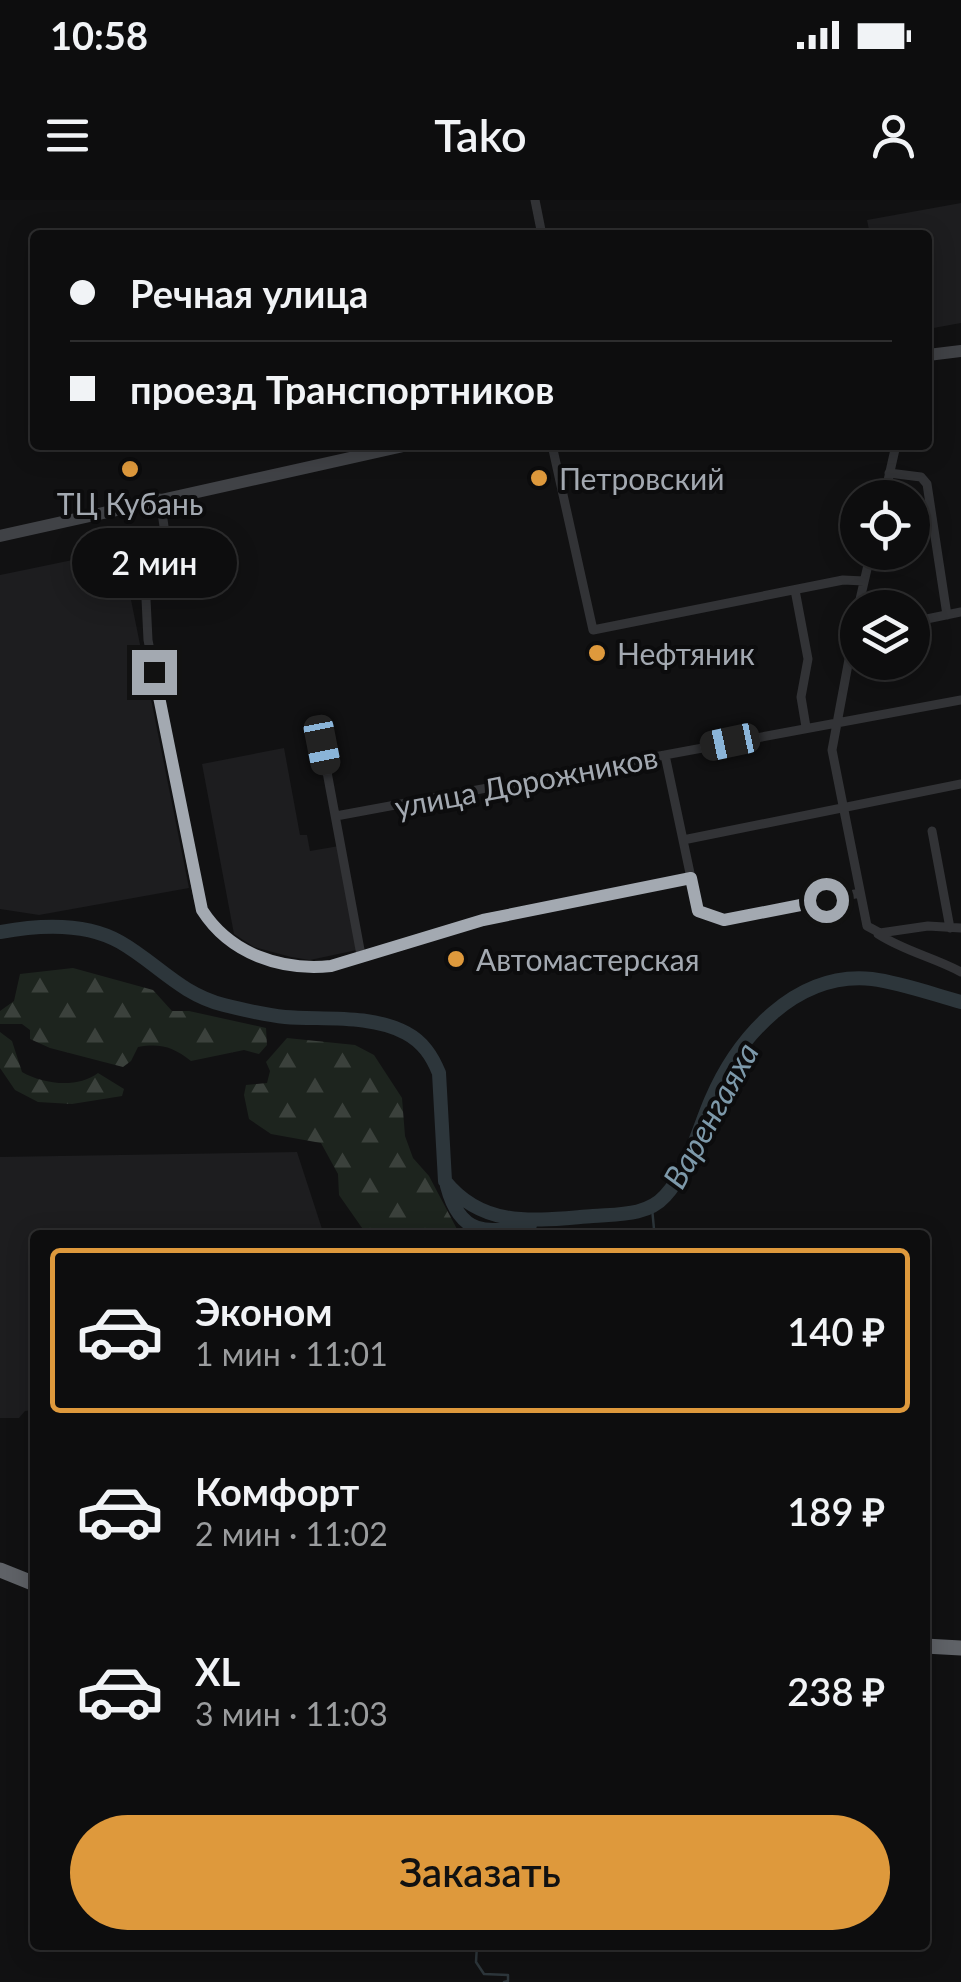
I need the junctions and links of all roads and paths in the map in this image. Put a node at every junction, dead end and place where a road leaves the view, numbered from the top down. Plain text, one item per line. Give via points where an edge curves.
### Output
1 (535, 200) edge
2 (541, 230) edge
3 (961, 351) edge
4 (932, 354) edge
5 (385, 450) edge
6 (553, 450) edge
7 (895, 450) edge
8 (889, 472) junction
9 (887, 480) edge
10 (160, 498) junction
11 (0, 536) edge
12 (867, 570) edge
13 (864, 581) junction
14 (796, 590) junction
15 (862, 590) edge
16 (961, 612) edge
17 (947, 615) junction
18 (930, 618) edge
19 (843, 680) edge
20 (961, 700) edge
21 (834, 725) junction
22 (806, 726) junction
23 (322, 745) dead end
24 (664, 755) junction
25 (961, 784) edge
26 (843, 807) junction
27 (336, 816) junction
28 (932, 832) dead end
29 (682, 840) junction
30 (691, 878) junction
31 (860, 893) junction
32 (956, 928) edge
33 (873, 931) junction
34 (360, 956) junction
35 (961, 972) edge
36 (0, 1570) edge
37 (30, 1582) edge
38 (930, 1646) edge
39 (961, 1648) edge

1 - 2 street
3 - 4 street
5 - 10 street
6 - 14 street via 593,630
7 - 8 street
8 - 9 street
8 - 17 street via 921,477 926,484
10 - 11 street
10 - 34 street via 168,562 148,591 146,623 202,910 224,936 261,958 305,968
12 - 13 street
13 - 14 street
13 - 15 street
14 - 22 street via 808,659 801,697
16 - 17 street
17 - 18 street
19 - 21 street
20 - 21 street, улица Дорожников
21 - 22 street, улица Дорожников
21 - 26 street
22 - 24 street, улица Дорожников
23 - 27 street
24 - 27 street, улица Дорожников
24 - 29 street
25 - 26 street
26 - 29 street
26 - 31 street
27 - 34 street
28 - 32 street
29 - 30 street
30 - 31 street via 698,911 724,920
30 - 34 street via 483,920
31 - 33 street
32 - 33 street
33 - 35 street
36 - 37 highway
38 - 39 highway

